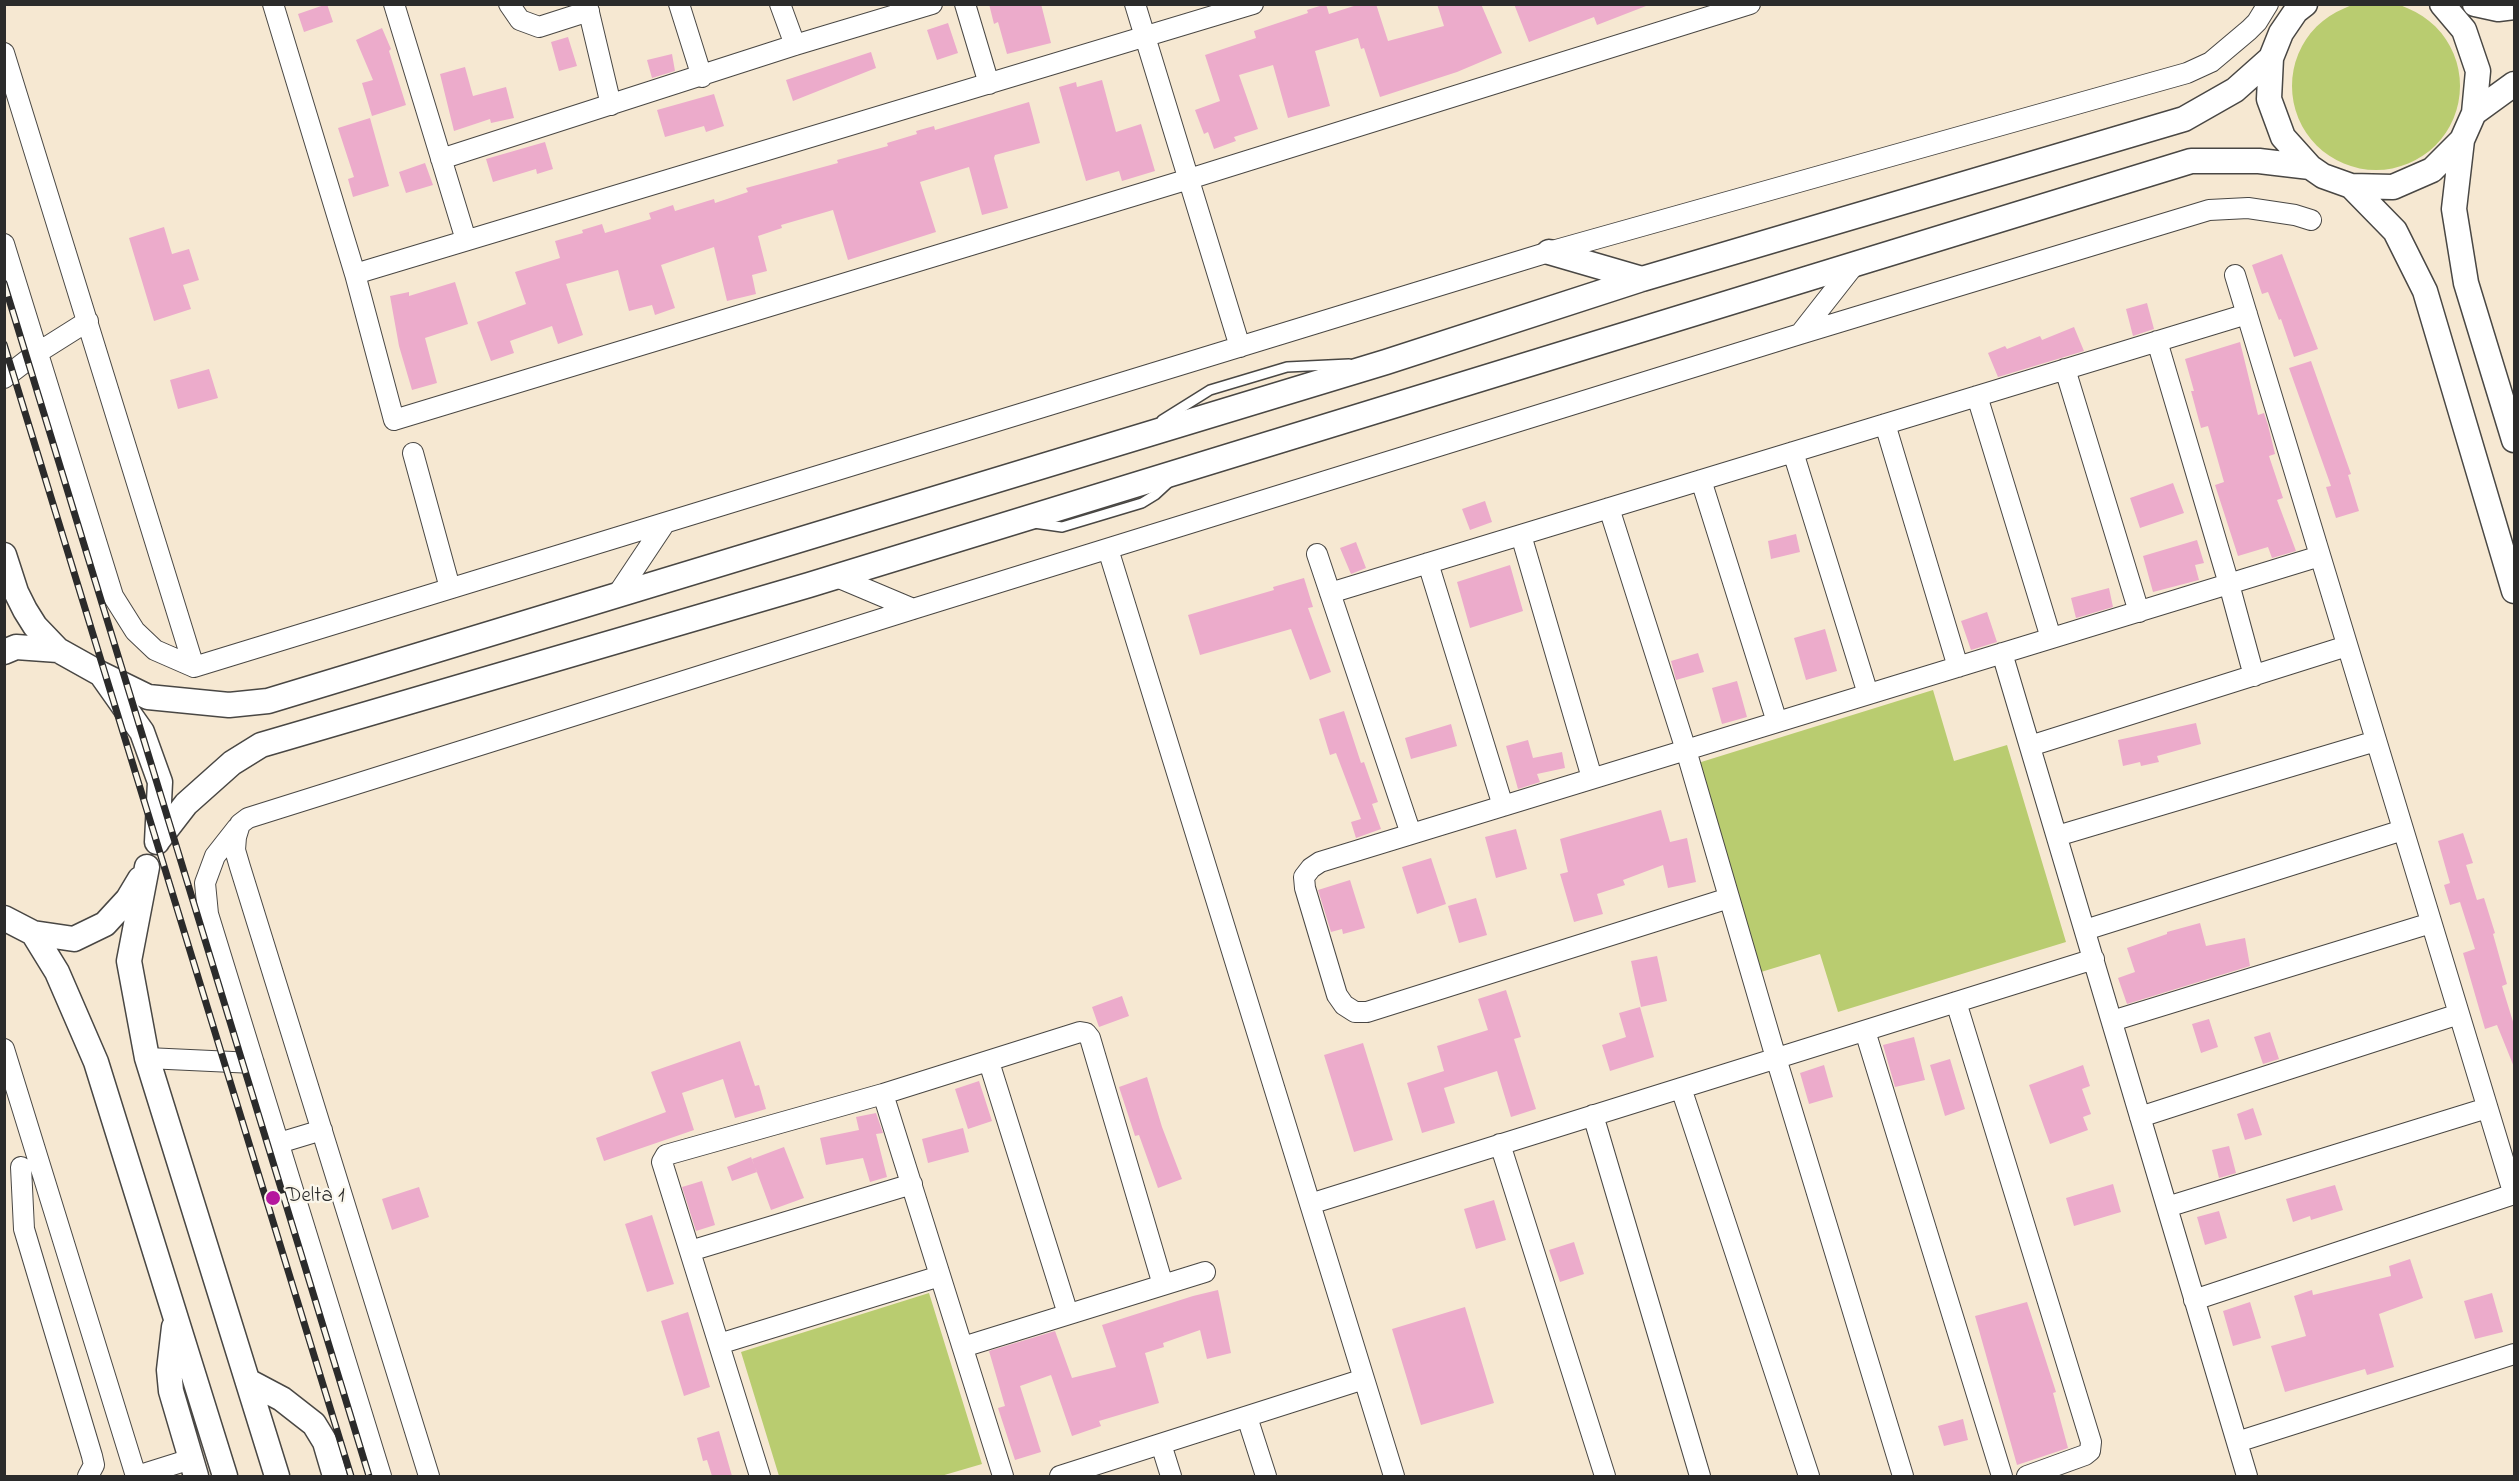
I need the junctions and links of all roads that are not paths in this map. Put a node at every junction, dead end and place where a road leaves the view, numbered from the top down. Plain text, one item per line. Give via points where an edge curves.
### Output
1 (273, 4) edge
2 (394, 4) edge
3 (509, 4) edge
4 (679, 4) edge
5 (780, 4) edge
6 (932, 4) edge
7 (965, 4) edge
8 (1135, 4) edge
9 (1253, 4) edge
10 (1750, 4) edge
11 (2268, 4) edge
12 (2442, 4) edge
13 (2475, 4) edge
14 (2299, 7) edge
15 (2514, 7) edge
16 (588, 8) edge
17 (878, 13) edge
18 (1145, 37) junction
19 (795, 45) junction
20 (4, 53) edge
21 (2271, 58) junction
22 (702, 77) junction
23 (989, 84) junction
24 (2510, 91) edge
25 (611, 105) junction
26 (2474, 113) junction
27 (2462, 140) junction
28 (441, 159) junction
29 (2310, 167) junction
30 (1189, 179) junction
31 (2351, 186) junction
32 (2311, 220) dead end
33 (466, 240) junction
34 (4, 244) edge
35 (1549, 252) junction
36 (1855, 264) junction
37 (354, 274) junction
38 (2235, 275) dead end
39 (1642, 279) junction
40 (2247, 314) junction
41 (88, 321) junction
42 (1800, 334) junction
43 (2157, 341) junction
44 (1240, 347) junction
45 (37, 354) junction
46 (2065, 369) junction
47 (4, 378) edge
48 (1977, 396) junction
49 (1885, 424) junction
50 (2514, 440) edge
51 (1793, 452) junction
52 (413, 453) dead end
53 (1701, 480) junction
54 (1609, 508) junction
55 (665, 523) junction
56 (1521, 535) junction
57 (1108, 549) junction
58 (1317, 554) dead end
59 (4, 555) edge
60 (2320, 556) junction
61 (1428, 563) junction
62 (837, 577) junction
63 (2229, 584) junction
64 (450, 588) junction
65 (2514, 591) edge
66 (1330, 593) junction
67 (617, 595) junction
68 (913, 609) junction
69 (2139, 612) junction
70 (2051, 638) junction
71 (2348, 646) junction
72 (58, 650) junction
73 (4, 652) edge
74 (2002, 653) junction
75 (194, 667) junction
76 (1958, 667) junction
77 (101, 674) junction
78 (2254, 676) junction
79 (1868, 694) junction
80 (1777, 722) junction
81 (2376, 741) junction
82 (2030, 746) junction
83 (1686, 750) junction
84 (1592, 778) junction
85 (1503, 806) junction
86 (240, 824) junction
87 (2403, 830) junction
88 (1411, 834) junction
89 (2057, 836) junction
90 (159, 839) junction
91 (147, 867) junction
92 (1729, 898) junction
93 (4, 918) edge
94 (2431, 923) junction
95 (2085, 930) junction
96 (33, 933) junction
97 (2094, 959) junction
98 (1956, 1002) junction
99 (2459, 1014) junction
100 (2112, 1021) junction
101 (1865, 1031) junction
102 (4, 1049) edge
103 (1776, 1058) junction
104 (147, 1059) junction
105 (989, 1062) junction
106 (254, 1063) junction
107 (1682, 1088) junction
108 (883, 1094) junction
109 (2487, 1108) junction
110 (1593, 1115) junction
111 (2140, 1117) junction
112 (322, 1130) junction
113 (279, 1143) junction
114 (1500, 1144) junction
115 (42, 1166) junction
116 (13, 1168) edge
117 (912, 1184) junction
118 (2514, 1194) edge
119 (1310, 1204) junction
120 (2167, 1207) junction
121 (690, 1251) junction
122 (1205, 1272) dead end
123 (940, 1276) junction
124 (1163, 1286) junction
125 (2194, 1300) junction
126 (1068, 1314) junction
127 (176, 1317) junction
128 (719, 1344) junction
129 (963, 1347) junction
130 (2514, 1354) edge
131 (1364, 1379) junction
132 (248, 1381) junction
133 (1247, 1417) junction
134 (2237, 1442) junction
135 (1161, 1444) junction
136 (194, 1468) edge
137 (88, 1476) edge
138 (136, 1476) edge
139 (225, 1476) edge
140 (277, 1476) edge
141 (335, 1476) edge
142 (381, 1476) edge
143 (429, 1476) edge
144 (760, 1476) edge
145 (1003, 1476) edge
146 (1060, 1476) edge
147 (1171, 1476) edge
148 (1266, 1476) edge
149 (1394, 1476) edge
150 (1605, 1476) edge
151 (1700, 1476) edge
152 (1809, 1476) edge
153 (1903, 1476) edge
154 (2002, 1476) edge
155 (2027, 1476) edge
156 (2247, 1476) edge

1 - 37 street
2 - 28 street
3 - 16 street via 520,20 539,27
4 - 22 street
5 - 19 street
6 - 17 street
7 - 23 street
8 - 18 street
9 - 18 street
10 - 30 street
11 - 35 street via 2242,36 2211,62 2187,73
12 - 26 street via 2464,30 2478,70
13 - 15 street via 2498,9
14 - 21 street via 2281,33
16 - 25 street
17 - 19 street
18 - 23 street
18 - 30 street
19 - 22 street
20 - 41 street
21 - 29 street via 2269,99 2283,137
21 - 39 street via 2235,90 2184,119
22 - 25 street
23 - 33 street
24 - 26 street
25 - 28 street
26 - 27 street
27 - 31 street via 2432,170 2393,187
27 - 50 street via 2454,208 2466,283
28 - 33 street
29 - 31 street
29 - 36 street via 2259,161 2191,161
30 - 37 street via 394,420
30 - 44 street
31 - 65 street via 2394,231 2425,291
32 - 42 street via 2248,208 2209,210
33 - 37 street
34 - 45 street
35 - 39 street
35 - 44 street
36 - 42 street
36 - 62 street
38 - 40 street
39 - 67 street via 1386,362
40 - 43 street
40 - 60 street
41 - 45 street
41 - 75 street
42 - 57 street
43 - 46 street
43 - 63 street
44 - 55 street
45 - 47 street
45 - 75 street via 113,596 135,631 155,650
46 - 48 street
46 - 69 street
48 - 49 street
48 - 70 street
49 - 51 street
49 - 76 street
51 - 53 street
51 - 79 street
52 - 64 street
53 - 54 street
53 - 80 street
54 - 56 street
54 - 83 street
55 - 64 street
55 - 67 street
56 - 61 street
56 - 84 street
57 - 68 street
57 - 119 street
58 - 66 street
59 - 72 street via 25,610
60 - 63 street
60 - 71 street
61 - 66 street
61 - 85 street
62 - 68 street
62 - 90 street via 261,745 232,762 186,804
63 - 69 street
63 - 78 street
64 - 75 street
66 - 88 street
67 - 77 street via 268,701 229,705 148,697
68 - 86 street via 248,818
69 - 70 street
70 - 74 street
71 - 78 street
71 - 81 street
72 - 73 street via 16,647
72 - 77 street
74 - 76 street
74 - 82 street
76 - 79 street
77 - 90 street via 142,732 160,782
78 - 82 street
79 - 80 street
80 - 83 street
81 - 87 street
81 - 89 street
82 - 89 street
83 - 84 street
83 - 92 street
84 - 85 street
85 - 88 street
86 - 106 street via 215,856 205,883 208,914
86 - 112 street via 235,850
87 - 94 street
87 - 95 street
88 - 92 street via 1320,862 1304,877 1337,995 1355,1012 1367,1012
89 - 95 street
90 - 91 street
91 - 96 street via 128,900 105,924 74,939
91 - 104 street via 129,961
92 - 103 street
93 - 96 street
94 - 99 street
94 - 100 street
95 - 97 street
96 - 127 street via 57,972 96,1062
97 - 98 street
97 - 100 street
98 - 101 street
98 - 155 street via 2091,1442 2085,1455
99 - 109 street
99 - 111 street
100 - 111 street
101 - 103 street
101 - 154 street
102 - 115 street
103 - 107 street
103 - 153 street
104 - 106 street
104 - 132 street
105 - 108 street
105 - 124 street via 1080,1032 1089,1035
105 - 126 street
106 - 113 street
107 - 110 street
107 - 152 street
108 - 117 street
108 - 121 street via 666,1155 662,1162
109 - 118 street
109 - 120 street
110 - 114 street
110 - 151 street
111 - 120 street
112 - 113 street
112 - 143 street
113 - 142 street
114 - 119 street
114 - 150 street
115 - 116 street
115 - 138 street
116 - 137 street via 24,1229 92,1456 94,1466
117 - 121 street
117 - 123 street
118 - 125 street
119 - 131 street
120 - 125 street
121 - 128 street
122 - 124 street
123 - 128 street
123 - 129 street
124 - 126 street
125 - 134 street
126 - 129 street
127 - 136 street via 169,1370 171,1391
127 - 139 street
128 - 144 street
129 - 145 street
130 - 134 street
131 - 133 street
131 - 149 street
132 - 140 street
132 - 141 street via 282,1399 314,1424 325,1442
133 - 135 street
133 - 148 street
134 - 156 street
135 - 146 street
135 - 147 street
136 - 138 street

